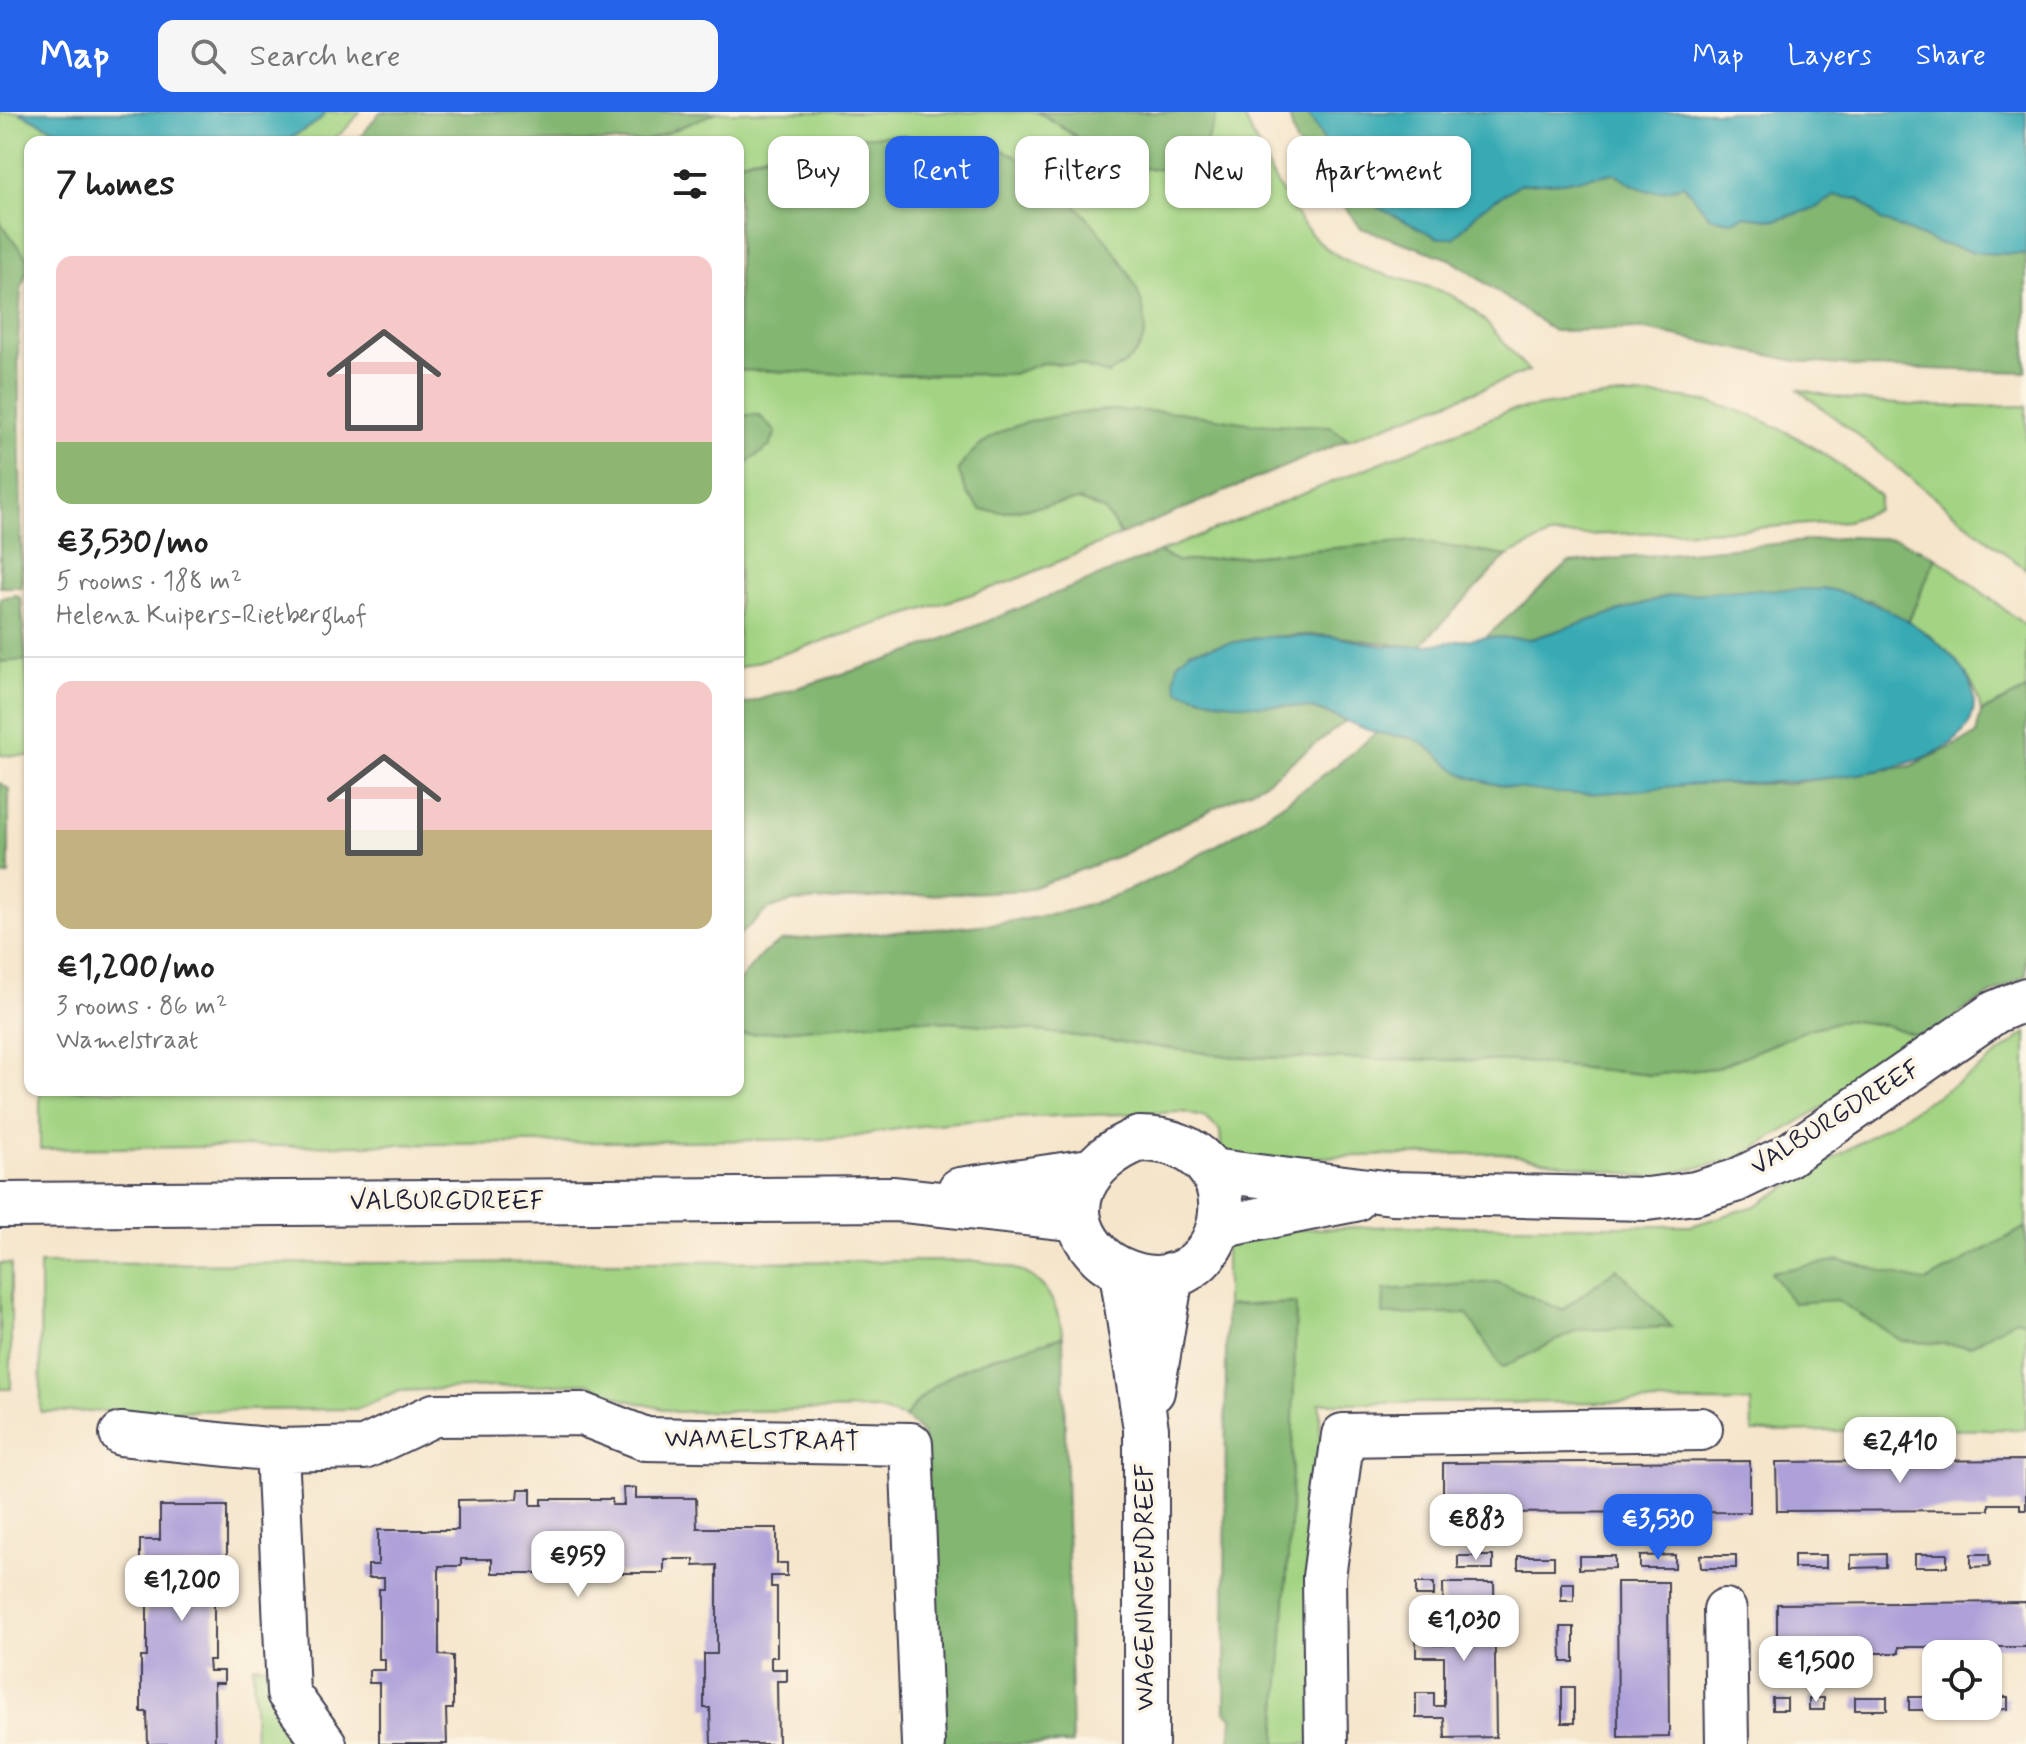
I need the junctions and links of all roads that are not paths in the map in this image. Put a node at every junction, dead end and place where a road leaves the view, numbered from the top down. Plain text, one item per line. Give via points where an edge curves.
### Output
1 (2026, 999) edge
2 (1211, 1170) junction
3 (1090, 1171) junction
4 (1392, 1193) junction
5 (894, 1199) junction
6 (0, 1205) edge
7 (1079, 1219) junction
8 (1219, 1227) junction
9 (1122, 1272) junction
10 (1171, 1275) junction
11 (1146, 1429) junction
12 (1701, 1429) dead end
13 (121, 1434) dead end
14 (277, 1450) junction
15 (1725, 1610) dead end
16 (325, 1744) edge
17 (923, 1744) edge
18 (1146, 1744) edge
19 (1326, 1744) edge
20 (1727, 1744) edge

1 - 4 street, VALBURGDREEF via 1995,1012 1787,1156 1735,1181 1647,1199
2 - 3 street via 1185,1146 1139,1139 1117,1148
2 - 4 street, VALBURGDREEF
2 - 8 street via 1222,1204
3 - 5 street, VALBURGDREEF
3 - 7 street via 1079,1191
4 - 8 street, VALBURGDREEF
5 - 6 street, VALBURGDREEF
5 - 7 street, VALBURGDREEF
7 - 9 street via 1100,1255
8 - 10 street via 1209,1249 1193,1265
9 - 10 street via 1149,1278
9 - 11 street, WAGENINGENDREEF
10 - 11 street, WAGENINGENDREEF
11 - 18 street, WAGENINGENDREEF
12 - 19 street via 1343,1435 1324,1577
13 - 14 street, WAMELSTRAAT
14 - 16 street via 288,1693
14 - 17 street, WAMELSTRAAT via 364,1448 434,1415 508,1414 582,1414 646,1439 911,1444
15 - 20 street

